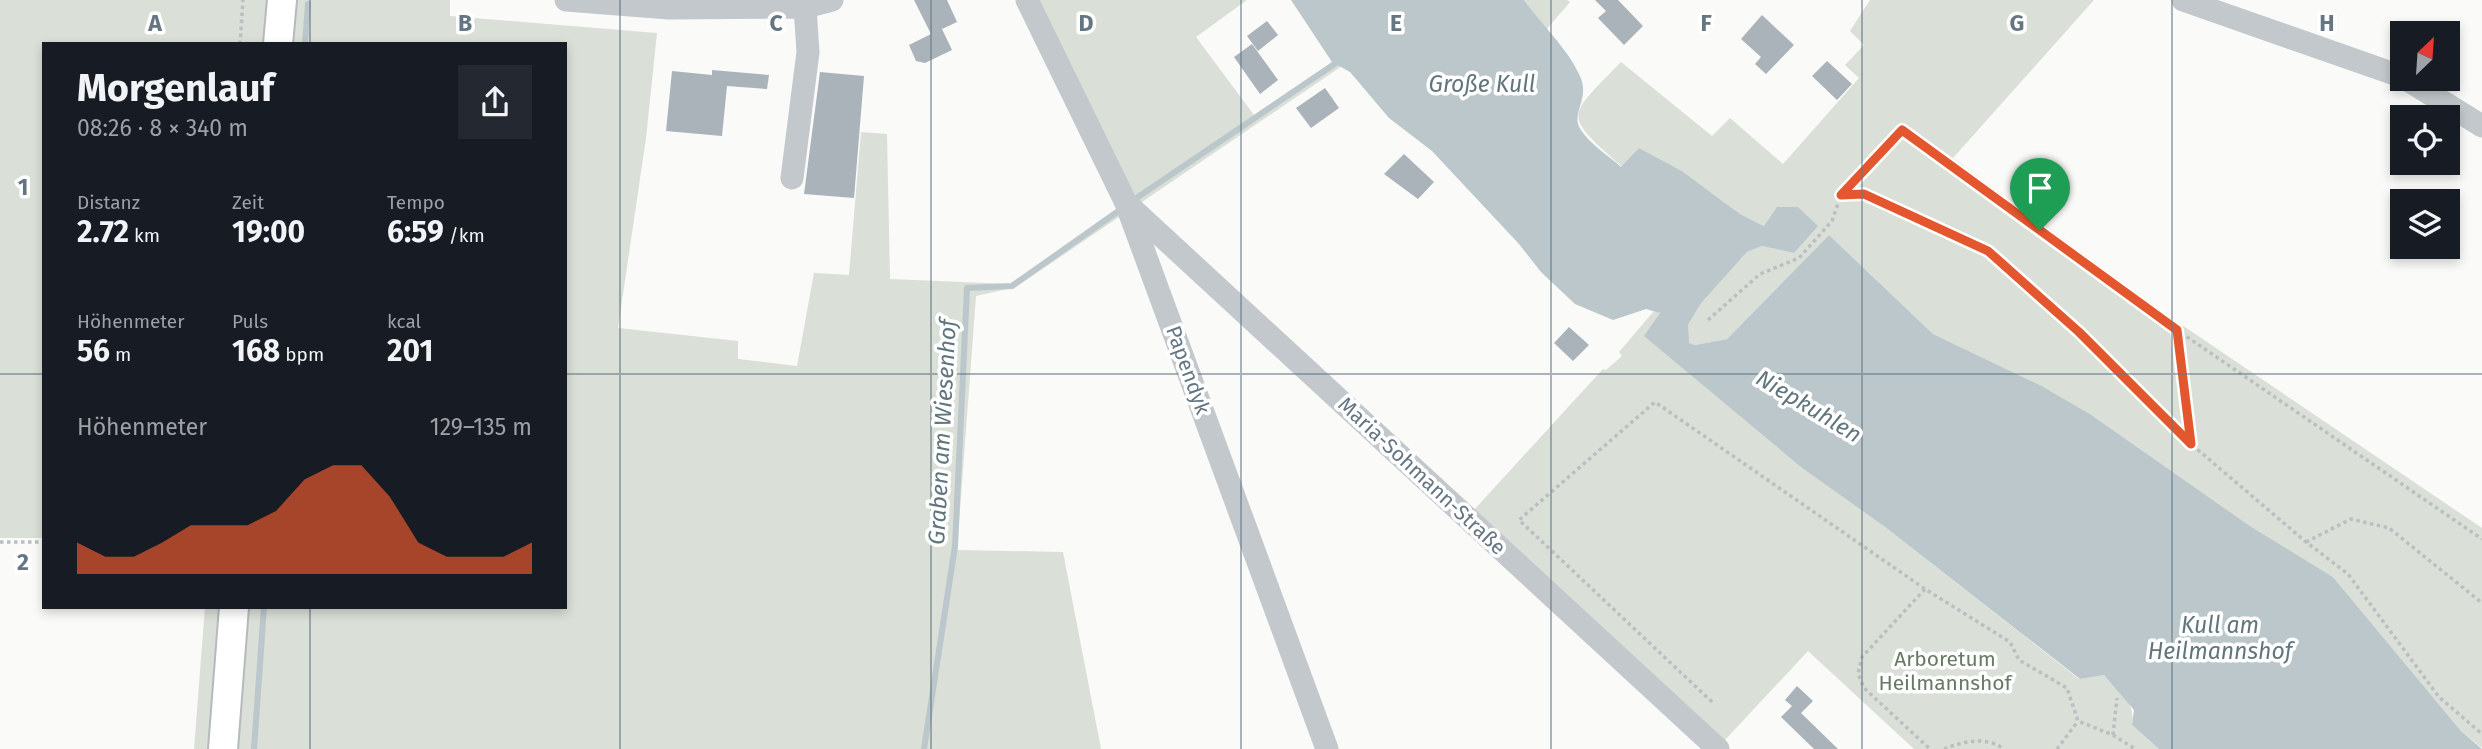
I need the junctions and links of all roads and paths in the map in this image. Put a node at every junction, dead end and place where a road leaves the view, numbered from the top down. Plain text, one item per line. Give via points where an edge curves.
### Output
1 (243, 0) edge
2 (282, 0) edge
3 (566, 0) edge
4 (832, 0) edge
5 (1027, 0) edge
6 (2183, 0) edge
7 (805, 7) junction
8 (240, 42) edge
9 (278, 42) edge
10 (2390, 73) edge
11 (2425, 91) edge
12 (2482, 126) edge
13 (792, 178) dead end
14 (1841, 195) junction
15 (1126, 203) junction
16 (1708, 320) dead end
17 (2177, 330) junction
18 (2191, 444) junction
19 (2482, 539) edge
20 (0, 542) edge
21 (42, 542) edge
22 (2306, 542) junction
23 (1925, 589) junction
24 (2482, 603) edge
25 (234, 609) edge
26 (2117, 698) dead end
27 (1712, 702) dead end
28 (2078, 722) junction
29 (2482, 734) edge
30 (2113, 735) junction
31 (223, 749) edge
32 (1327, 749) edge
33 (1718, 749) edge
34 (1930, 749) edge
35 (1944, 749) edge
36 (2004, 749) edge
37 (2057, 749) edge
38 (2135, 749) edge

1 - 8 path
2 - 9 main road
3 - 7 street via 669,9
4 - 7 street
5 - 15 street, Papendyk
6 - 10 street
7 - 13 street via 808,52
11 - 12 street
14 - 16 path via 1832,221 1799,258 1760,274
14 - 17 path via 1902,130
14 - 18 path via 1864,194 1988,251 2079,332
15 - 32 street, Papendyk
15 - 33 street, Maria-Sohmann-Straße
17 - 18 path
17 - 19 path
18 - 22 path
20 - 21 path
22 - 24 path via 2351,519 2389,528
22 - 29 path via 2348,574 2439,697
23 - 27 path via 1655,402 1519,520
23 - 28 path via 2010,642 2019,660 2067,688
23 - 34 path via 1862,657 1858,674 1864,688
25 - 31 main road
26 - 30 path
28 - 30 path
28 - 37 path
30 - 38 path
35 - 36 path via 1959,743 1993,741

